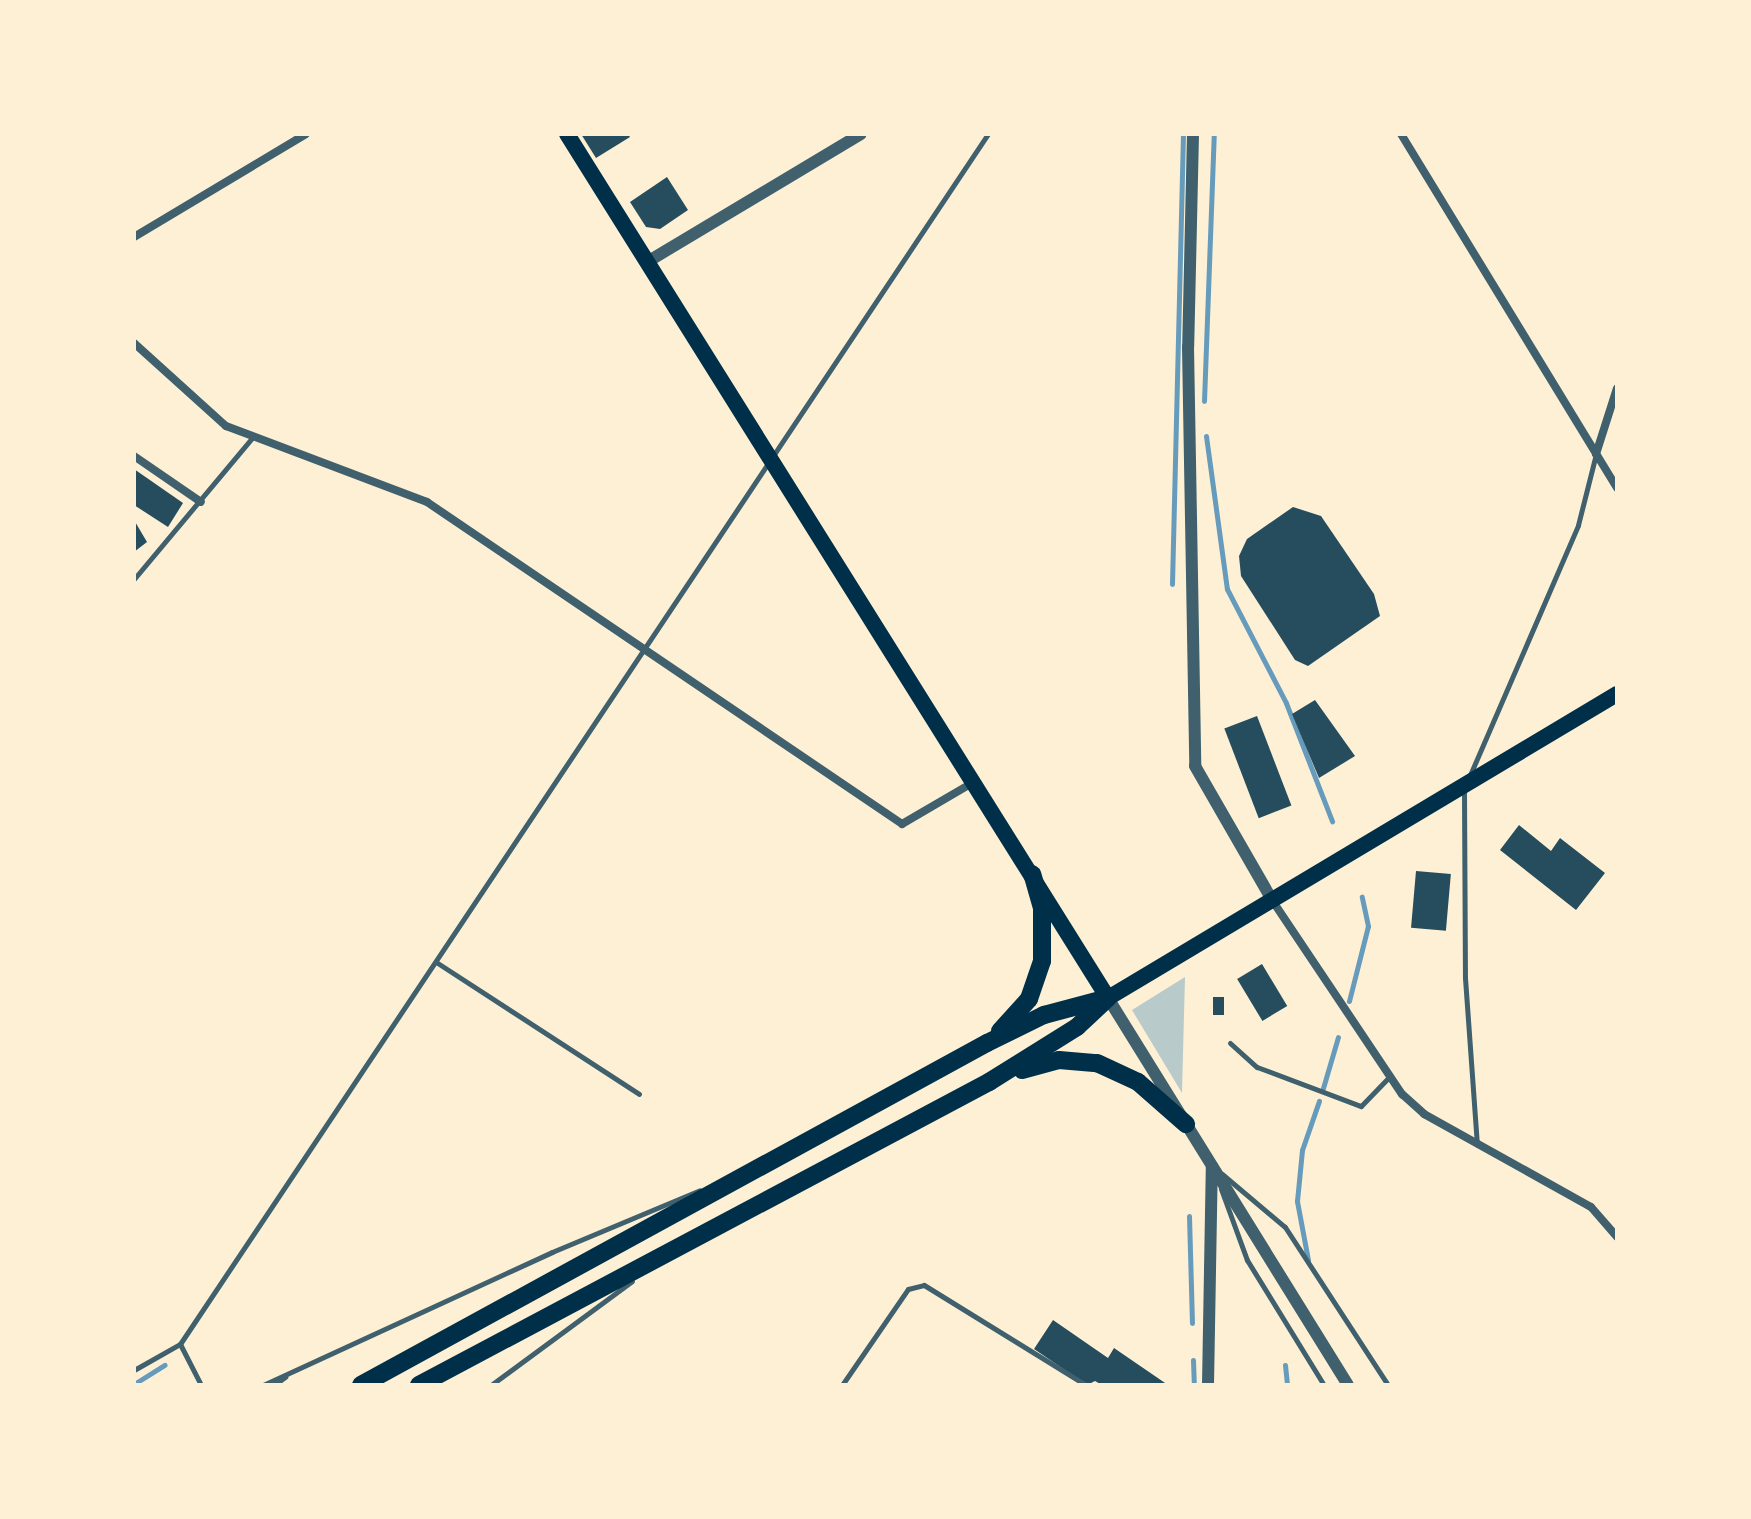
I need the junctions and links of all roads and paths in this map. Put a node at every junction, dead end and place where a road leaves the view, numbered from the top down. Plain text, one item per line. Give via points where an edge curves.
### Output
1 (306, 134) edge
2 (567, 134) edge
3 (861, 134) edge
4 (988, 134) edge
5 (1193, 134) edge
6 (1401, 134) edge
7 (134, 237) edge
8 (647, 262) junction
9 (134, 343) edge
10 (1617, 388) edge
11 (252, 438) junction
12 (1596, 454) junction
13 (134, 456) edge
14 (772, 464) junction
15 (1617, 488) edge
16 (201, 502) junction
17 (134, 579) edge
18 (646, 649) junction
19 (1617, 694) edge
20 (975, 781) junction
21 (1464, 785) junction
22 (1032, 874) junction
23 (1272, 900) junction
24 (436, 962) junction
25 (1108, 998) junction
26 (987, 1043) junction
27 (1230, 1043) dead end
28 (1388, 1078) junction
29 (989, 1082) junction
30 (639, 1094) dead end
31 (1186, 1124) junction
32 (1477, 1146) junction
33 (1212, 1166) junction
34 (745, 1171) junction
35 (1617, 1237) edge
36 (672, 1248) junction
37 (180, 1344) junction
38 (299, 1367) junction
39 (134, 1370) edge
40 (201, 1385) edge
41 (263, 1385) edge
42 (274, 1385) edge
43 (361, 1385) edge
44 (419, 1385) edge
45 (491, 1385) edge
46 (842, 1385) edge
47 (1086, 1385) edge
48 (1208, 1385) edge
49 (1324, 1385) edge
50 (1348, 1385) edge
51 (1388, 1385) edge

1 - 7 street
2 - 8 main road
3 - 8 street
4 - 14 lane
5 - 23 street via 1188,347 1195,766
6 - 12 street
8 - 14 main road
9 - 11 street via 201,407
10 - 12 street
11 - 16 lane
11 - 18 street via 427,502
12 - 15 street
12 - 21 lane via 1578,525 1554,586
13 - 16 street
14 - 18 lane
14 - 20 main road
16 - 17 lane
18 - 20 street via 902,824
18 - 24 lane
19 - 21 main road
20 - 22 main road
21 - 23 main road
21 - 32 lane via 1465,978
22 - 25 main road
22 - 26 highway via 1045,932 1037,984 1017,1016
23 - 25 main road
23 - 28 street
24 - 30 lane
24 - 37 lane
25 - 26 highway via 1044,1015
25 - 29 highway via 1077,1027
25 - 31 street
26 - 34 highway
27 - 28 lane via 1257,1067 1361,1106
28 - 32 street via 1424,1114
29 - 31 highway via 1059,1060 1097,1063 1138,1082
29 - 36 highway
31 - 33 street
32 - 35 street via 1591,1207
33 - 48 street
33 - 49 lane via 1247,1260
33 - 50 street
33 - 51 lane via 1285,1227
34 - 38 lane
34 - 43 highway
36 - 44 highway
36 - 45 lane via 601,1307
37 - 39 lane
37 - 40 lane
38 - 41 lane
38 - 42 lane
46 - 47 lane via 908,1289 924,1285

